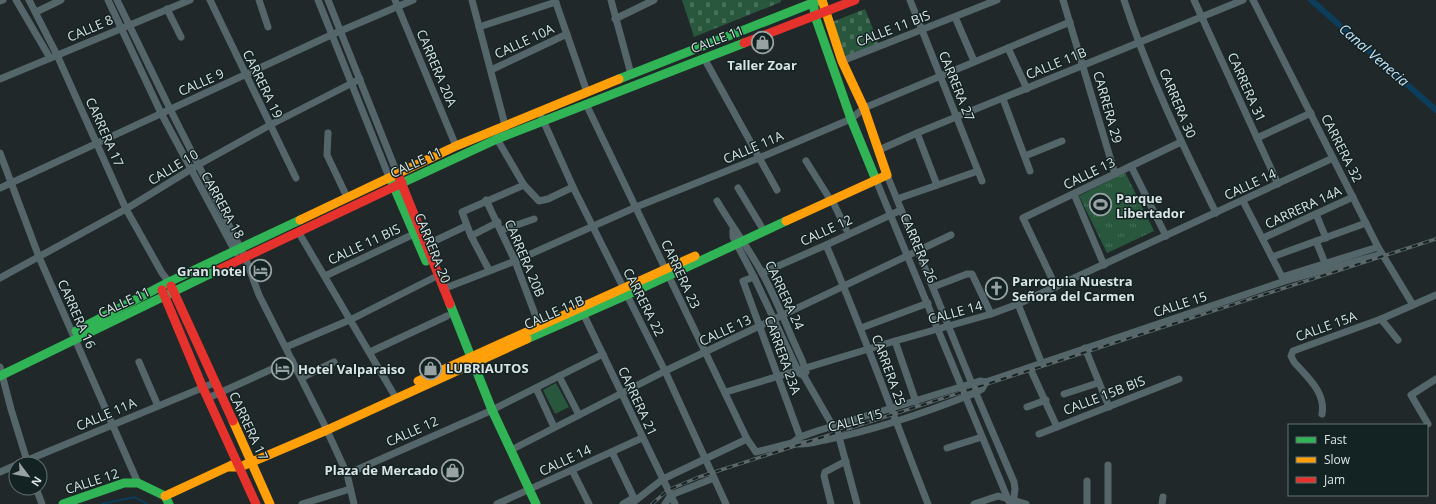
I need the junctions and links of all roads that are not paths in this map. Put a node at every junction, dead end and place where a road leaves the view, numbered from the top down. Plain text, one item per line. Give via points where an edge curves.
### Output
1 (3, 0) edge
2 (16, 0) edge
3 (30, 0) edge
4 (61, 0) edge
5 (108, 0) edge
6 (117, 0) edge
7 (190, 0) edge
8 (210, 0) edge
9 (259, 0) edge
10 (318, 0) edge
11 (328, 0) edge
12 (395, 0) edge
13 (413, 0) edge
14 (472, 0) edge
15 (611, 0) edge
16 (654, 0) edge
17 (855, 0) edge
18 (910, 0) edge
19 (997, 0) edge
20 (1063, 0) edge
21 (1124, 0) edge
22 (1194, 0) edge
23 (1243, 0) edge
24 (1253, 0) edge
25 (0, 1) edge
26 (556, 1) edge
27 (817, 1) edge
28 (989, 1) edge
29 (398, 7) junction
30 (167, 9) junction
31 (36, 12) junction
32 (825, 12) junction
33 (815, 16) junction
34 (1202, 16) junction
35 (955, 17) junction
36 (615, 19) junction
37 (1070, 22) junction
38 (129, 24) junction
39 (479, 26) junction
40 (268, 27) dead end
41 (121, 28) junction
42 (922, 31) junction
43 (341, 32) junction
44 (567, 34) junction
45 (331, 35) junction
46 (181, 36) dead end
47 (1138, 44) junction
48 (1008, 48) junction
49 (57, 55) junction
50 (50, 58) junction
51 (704, 58) junction
52 (842, 61) junction
53 (974, 61) junction
54 (1084, 66) junction
55 (491, 70) junction
56 (631, 74) junction
57 (940, 75) junction
58 (245, 76) junction
59 (0, 79) edge
60 (360, 79) junction
61 (350, 83) junction
62 (1027, 89) junction
63 (586, 92) junction
64 (1003, 99) junction
65 (586, 104) junction
66 (864, 108) junction
67 (170, 109) junction
68 (539, 111) junction
69 (161, 113) junction
70 (1311, 113) junction
71 (957, 117) junction
72 (851, 119) junction
73 (543, 120) junction
74 (270, 125) junction
75 (505, 126) junction
76 (328, 133) dead end
77 (917, 133) junction
78 (1257, 138) junction
79 (496, 139) junction
80 (1062, 141) dead end
81 (1181, 142) junction
82 (96, 144) junction
83 (456, 146) junction
84 (879, 150) junction
85 (0, 153) edge
86 (1025, 156) junction
87 (759, 158) junction
88 (1333, 158) junction
89 (806, 161) dead end
90 (198, 165) junction
91 (1131, 166) junction
92 (190, 170) junction
93 (978, 171) junction
94 (1030, 171) dead end
95 (886, 172) junction
96 (1115, 174) junction
97 (393, 175) junction
98 (296, 178) dead end
99 (874, 178) junction
100 (982, 180) dead end
101 (11, 183) junction
102 (397, 184) junction
103 (1278, 184) junction
104 (524, 185) junction
105 (937, 185) junction
106 (573, 187) junction
107 (0, 188) edge
108 (738, 188) dead end
109 (777, 190) dead end
110 (1074, 194) junction
111 (347, 197) junction
112 (1353, 197) junction
113 (830, 198) junction
114 (897, 199) junction
115 (486, 200) junction
116 (717, 201) dead end
117 (1243, 201) junction
118 (636, 207) junction
119 (126, 209) junction
120 (901, 210) junction
121 (1216, 213) junction
122 (890, 214) junction
123 (1316, 214) junction
124 (534, 219) dead end
125 (498, 222) junction
126 (1366, 222) junction
127 (466, 226) junction
128 (761, 226) junction
129 (593, 227) junction
130 (846, 229) dead end
131 (502, 230) junction
132 (299, 233) junction
133 (414, 234) junction
134 (951, 235) dead end
135 (471, 236) junction
136 (1166, 236) junction
137 (737, 237) junction
138 (1263, 238) junction
139 (1326, 238) junction
140 (1316, 241) junction
141 (426, 245) junction
142 (826, 245) junction
143 (1378, 247) junction
144 (917, 251) junction
145 (240, 254) junction
146 (1382, 254) junction
147 (907, 256) junction
148 (1272, 256) junction
149 (39, 257) junction
150 (515, 261) junction
151 (1325, 263) junction
152 (1104, 265) junction
153 (489, 270) junction
154 (667, 273) junction
155 (762, 273) junction
156 (325, 276) junction
157 (754, 277) junction
158 (0, 278) edge
159 (433, 278) junction
160 (165, 285) junction
161 (844, 286) junction
162 (1056, 287) junction
163 (933, 288) junction
164 (443, 289) junction
165 (625, 291) junction
166 (174, 292) junction
167 (1436, 295) edge
168 (165, 296) junction
169 (928, 302) junction
170 (1018, 304) junction
171 (1413, 305) junction
172 (582, 310) junction
173 (991, 314) junction
174 (447, 316) junction
175 (781, 316) junction
176 (352, 319) junction
177 (1381, 319) junction
178 (774, 320) junction
179 (539, 325) junction
180 (948, 326) junction
181 (759, 327) junction
182 (861, 328) junction
183 (938, 329) junction
184 (74, 336) junction
185 (1398, 340) dead end
186 (895, 341) junction
187 (286, 347) junction
188 (1085, 348) junction
189 (869, 349) junction
190 (370, 352) junction
191 (705, 352) junction
192 (602, 354) junction
193 (292, 360) junction
194 (469, 361) junction
195 (139, 362) dead end
196 (334, 362) dead end
197 (1042, 364) junction
198 (1030, 368) junction
199 (0, 371) edge
200 (665, 371) junction
201 (802, 371) junction
202 (559, 376) junction
203 (778, 376) junction
204 (301, 378) junction
205 (1179, 379) dead end
206 (1436, 379) edge
207 (986, 382) junction
208 (214, 383) junction
209 (1098, 383) junction
210 (972, 384) junction
211 (203, 388) junction
212 (536, 388) junction
213 (961, 388) junction
214 (726, 392) junction
215 (975, 392) junction
216 (219, 393) junction
217 (622, 394) junction
218 (1064, 394) dead end
219 (395, 395) junction
220 (965, 397) junction
221 (208, 398) junction
222 (1046, 400) junction
223 (916, 402) junction
224 (158, 406) junction
225 (1027, 407) dead end
226 (1109, 407) junction
227 (891, 409) junction
228 (490, 411) junction
229 (1322, 414) dead end
230 (579, 415) junction
231 (895, 421) junction
232 (1428, 424) dead end
233 (113, 425) junction
234 (833, 426) junction
235 (1057, 426) junction
236 (325, 427) junction
237 (554, 427) junction
238 (1039, 434) dead end
239 (800, 437) junction
240 (839, 437) junction
241 (982, 437) junction
242 (642, 438) junction
243 (747, 439) junction
244 (792, 443) junction
245 (947, 448) dead end
246 (511, 450) junction
247 (612, 452) junction
248 (756, 452) joint
249 (26, 456) edge
250 (42, 456) edge
251 (706, 457) junction
252 (250, 459) junction
253 (846, 462) junction
254 (239, 464) junction
255 (1108, 465) dead end
256 (572, 470) junction
257 (347, 474) junction
258 (714, 478) junction
259 (663, 479) junction
260 (1087, 481) dead end
261 (138, 482) junction
262 (350, 489) junction
263 (527, 491) junction
264 (671, 495) junction
265 (167, 500) edge
266 (633, 501) edge
267 (1011, 501) edge
268 (978, 503) edge
269 (63, 504) edge
270 (256, 504) edge
271 (270, 504) edge
272 (302, 504) edge
273 (354, 504) edge
274 (497, 504) edge
275 (530, 504) edge
276 (536, 504) edge
277 (588, 504) edge
278 (623, 504) edge
279 (665, 504) edge
280 (675, 504) edge
281 (726, 504) edge
282 (831, 504) edge
283 (857, 504) edge
284 (928, 504) edge
285 (1026, 504) edge
286 (1088, 504) edge
287 (1108, 504) edge

1 - 25 street
2 - 50 street
3 - 31 street, CARRERA 17
4 - 31 street
5 - 41 street, CARRERA 18
6 - 38 street, CARRERA 18
7 - 30 street, CALLE 8
8 - 58 street, CARRERA 19
9 - 40 street
10 - 45 street, CARRERA 20
11 - 43 street, CARRERA 20
12 - 29 street, CARRERA 20A
13 - 29 street, CALLE 9
14 - 39 street
15 - 36 street
16 - 36 street
17 - 32 main road, CALLE 11
18 - 42 street, CARRERA 27
19 - 28 street, CALLE 11 BIS
20 - 37 street, CARRERA 29
21 - 47 street, CARRERA 30
22 - 34 street, CARRERA 31
23 - 34 street, CALLE 11B
24 - 70 street, CARRERA 32
26 - 39 street
26 - 44 street
27 - 32 main road, CARRERA 26
27 - 33 main road, CARRERA 26
27 - 56 main road, CALLE 11
28 - 35 street, CALLE 11 BIS
29 - 43 street, CALLE 9
29 - 83 street, CARRERA 20A
30 - 38 street, CALLE 8
30 - 46 street
31 - 49 street, CARRERA 17
32 - 33 main road, CALLE 11
32 - 52 main road, CARRERA 26
33 - 51 main road, CALLE 11
33 - 72 main road, CARRERA 26
34 - 47 street, CALLE 11B
34 - 78 street, CARRERA 31
35 - 42 street, CALLE 11 BIS
35 - 53 street
36 - 56 street
37 - 48 street, CALLE 11A
37 - 54 street, CARRERA 29
38 - 41 street, CALLE 8
38 - 67 street, CARRERA 18
39 - 55 street
41 - 49 street, CALLE 8
41 - 69 street, CARRERA 18
42 - 52 street, CALLE 11 BIS
42 - 57 street, CARRERA 27
43 - 45 street, CALLE 9
43 - 60 street, CARRERA 20
44 - 55 street, CALLE 10A
44 - 63 street
45 - 58 street, CALLE 9
45 - 61 street, CARRERA 20
47 - 54 street, CALLE 11B
47 - 81 street, CARRERA 30
48 - 53 street, CALLE 11A
48 - 62 street
49 - 50 street, CALLE 8
49 - 82 street, CARRERA 17
50 - 59 street, CALLE 8
51 - 65 main road, CALLE 11
51 - 87 street
52 - 66 main road, CARRERA 26
53 - 57 street, CALLE 11A
54 - 62 street, CALLE 11B
54 - 96 street, CARRERA 29
55 - 75 street
56 - 63 main road, CALLE 11
57 - 66 street, CALLE 11A
57 - 71 street, CARRERA 27
58 - 67 street, CALLE 9
58 - 74 street, CARRERA 19
60 - 61 street, CALLE 10
60 - 97 street, CARRERA 20
61 - 74 street, CALLE 10
61 - 97 street, CARRERA 20
62 - 64 street, CALLE 11B
63 - 68 main road, CALLE 11
64 - 71 street, CALLE 11B
64 - 86 street
65 - 73 main road, CALLE 11
65 - 118 street, CARRERA 23
66 - 72 street, CALLE 11A
66 - 84 main road, CARRERA 26
67 - 69 street, CALLE 9
67 - 90 street, CARRERA 18
68 - 73 street, CARRERA 22
68 - 75 main road, CALLE 11
69 - 82 street, CALLE 9
69 - 92 street, CARRERA 18
70 - 78 street
70 - 88 street, CARRERA 32
71 - 77 street, CALLE 11B
71 - 93 street, CARRERA 27
72 - 87 street, CALLE 11A
72 - 99 main road, CARRERA 26
73 - 79 main road, CALLE 11
73 - 106 street, CARRERA 22
74 - 90 street, CALLE 10
74 - 98 street, CARRERA 19
75 - 83 main road, CALLE 11
76 - 111 street via 327,155
77 - 84 street, CALLE 11B
77 - 105 street
78 - 103 street, CARRERA 31
79 - 102 main road, CALLE 11
79 - 104 street
80 - 86 street
81 - 91 street, CALLE 13
81 - 121 street, CARRERA 30
82 - 101 street, CALLE 9
82 - 119 street, CARRERA 17
83 - 97 main road, CALLE 11
84 - 95 main road, CARRERA 26
85 - 101 street, CARRERA 16
86 - 94 street
87 - 109 street
87 - 118 street, CALLE 11A
88 - 103 street, CALLE 14
88 - 112 street, CARRERA 32
89 - 113 street
90 - 92 street, CALLE 10
90 - 145 street, CARRERA 18
91 - 96 street, CALLE 13
91 - 136 street
92 - 119 street, CALLE 10
92 - 145 street, CARRERA 18
93 - 100 street, CARRERA 27
93 - 105 street
95 - 99 main road, CALLE 11B
95 - 114 street, CARRERA 26
96 - 110 street, CALLE 13
97 - 102 main road, CARRERA 20
97 - 111 main road, CALLE 11
99 - 113 main road, CALLE 11B
99 - 122 street, CARRERA 26
101 - 107 street, CALLE 9
101 - 149 street, CARRERA 16
102 - 132 main road, CALLE 11
102 - 133 main road, CARRERA 20
102 - 141 main road, CARRERA 20
103 - 117 street, CALLE 14
104 - 106 street via 534,197 543,201
104 - 115 street
105 - 114 street
106 - 129 street, CARRERA 22
108 - 128 street
110 - 152 street
110 - 162 street, CALLE 13 via 1023,218
111 - 145 main road, CALLE 11
112 - 123 street, CARRERA 14A
112 - 126 street, CARRERA 32
113 - 128 main road, CALLE 11B
113 - 130 street
113 - 137 main road, CALLE 11B
114 - 120 street, CARRERA 26
115 - 125 street, CARRERA 20B
115 - 127 street via 462,212
116 - 137 street, CARRERA 24
117 - 121 street, CALLE 14
117 - 138 street
118 - 129 street, CALLE 11A
118 - 154 street, CARRERA 23
119 - 149 street, CALLE 10
119 - 160 street, CARRERA 17 via 162,273
120 - 122 street, CALLE 12
120 - 144 street, CARRERA 26
121 - 136 street, CALLE 14
122 - 142 street, CALLE 12
122 - 147 street, CARRERA 26
123 - 138 street, CARRERA 14A
123 - 139 street
124 - 131 street
125 - 131 street, CARRERA 20B
125 - 135 street
126 - 139 street
126 - 143 street, CARRERA 32
127 - 135 street
127 - 141 street
128 - 137 main road, CALLE 11B
129 - 150 street, CALLE 11A
129 - 165 street, CARRERA 22
131 - 150 street, CARRERA 20B
132 - 145 main road, CALLE 11
132 - 156 street
133 - 156 street, CALLE 11 BIS
133 - 159 main road, CARRERA 20
134 - 144 street, CALLE 13
135 - 153 street
136 - 152 street, CALLE 14
137 - 154 main road, CALLE 11B
137 - 155 street, CARRERA 24
137 - 157 street, CARRERA 24
138 - 148 street
139 - 140 street
140 - 148 street
140 - 151 street
141 - 164 main road, CARRERA 20
142 - 155 street, CALLE 12
142 - 161 street, CARRERA 25
143 - 146 street, CARRERA 32
143 - 151 street
144 - 147 street, CALLE 13
144 - 163 street, CARRERA 26
145 - 160 main road, CALLE 11
145 - 166 main road, CALLE 11
145 - 187 street, CARRERA 18
146 - 171 street, CARRERA 32
146 - 188 street, CALLE 15 via 1285,281
147 - 161 street, CALLE 13
147 - 169 street, CARRERA 26
148 - 151 street via 1282,277
149 - 158 street, CALLE 10
149 - 184 street, CARRERA 16
150 - 153 street, CALLE 11A
150 - 179 street, CARRERA 20B
152 - 162 street, CALLE 14
153 - 164 street, CALLE 11A
154 - 165 main road, CALLE 11B
154 - 191 street, CARRERA 23
155 - 175 street, CARRERA 24
156 - 176 street
157 - 178 street, CARRERA 24
157 - 181 street, CARRERA 23A via 743,281
159 - 174 main road, CARRERA 20
159 - 176 street
160 - 166 main road, CARRERA 17
160 - 168 main road, CARRERA 17
160 - 184 main road, CALLE 11
161 - 175 street, CALLE 13
161 - 182 street, CARRERA 25
162 - 170 street, CALLE 14
163 - 173 street via 972,274
163 - 180 street, CARRERA 26
164 - 194 main road, CARRERA 20
165 - 172 main road, CALLE 11B
165 - 200 street, CARRERA 22
166 - 168 main road, CALLE 11
166 - 208 main road, CARRERA 17
167 - 171 street, CALLE 15A
168 - 184 main road, CALLE 11
168 - 211 main road, CARRERA 17
169 - 182 street
169 - 183 street, CARRERA 26
170 - 173 street, CALLE 14
170 - 197 street
171 - 177 street, CALLE 15A
172 - 179 main road, CALLE 11B
172 - 192 street, CARRERA 21
172 - 194 main road, CALLE 11B
173 - 180 street, CALLE 14
174 - 190 street
174 - 194 main road, CARRERA 20
175 - 178 street, CALLE 13
175 - 201 street, CARRERA 24
176 - 187 street
176 - 190 street
177 - 185 street
177 - 229 street, CALLE 15A via 1301,347 1292,353 1294,362 1321,394
178 - 181 street, CALLE 13
178 - 201 street, CARRERA 24
179 - 194 main road, CALLE 11B
180 - 183 street, CALLE 14
180 - 210 street, CARRERA 26
181 - 191 street, CALLE 13
181 - 203 street, CARRERA 23A
182 - 189 street, CARRERA 25
183 - 186 street, CALLE 14
183 - 213 street, CARRERA 26
184 - 199 main road, CALLE 11
184 - 233 street, CARRERA 16
186 - 189 street, CALLE 14
186 - 223 street
187 - 193 street, CARRERA 18
188 - 197 street, CALLE 15
188 - 209 street
189 - 201 street, CALLE 14
189 - 227 street, CARRERA 25
190 - 219 street
191 - 200 street, CALLE 13
191 - 214 street, CARRERA 23
192 - 202 street, CALLE 12
192 - 217 street, CARRERA 21
193 - 204 street, CARRERA 18
193 - 216 street
194 - 219 main road, CALLE 11B
194 - 228 main road, CARRERA 20
195 - 224 street
196 - 204 street
197 - 198 street, CALLE 15
198 - 207 street, CALLE 15
198 - 222 street
199 - 249 street
200 - 217 street, CALLE 13
200 - 251 street, CARRERA 22
201 - 203 street, CALLE 14
201 - 234 street, CARRERA 24
202 - 212 street, CALLE 12
202 - 230 street
203 - 214 street, CALLE 14
203 - 239 street, CARRERA 23A
204 - 236 street, CARRERA 18
205 - 226 street, CALLE 15B BIS
206 - 232 street via 1411,395
207 - 210 street, CALLE 15
207 - 215 street, CALLE 15 via 982,389
208 - 211 street, CALLE 11A
208 - 216 main road, CARRERA 17
209 - 218 street
209 - 226 street
210 - 213 street, CALLE 15
210 - 215 street, CARRERA 26
211 - 221 main road, CARRERA 17
211 - 224 street, CALLE 11A
212 - 228 street, CALLE 12
212 - 237 street
213 - 220 street, CARRERA 26
213 - 223 street, CALLE 15
214 - 243 street, CARRERA 23
215 - 220 street, CALLE 15
215 - 267 street, CARRERA 26 via 1014,482 1015,489
216 - 221 street
216 - 252 main road, CARRERA 17
217 - 230 street, CALLE 13
217 - 242 street, CARRERA 21
219 - 236 main road, CALLE 11B
220 - 231 street, CALLE 15
220 - 241 street, CARRERA 26
221 - 254 main road, CARRERA 17
222 - 225 street
222 - 235 street
223 - 227 street, CALLE 15
224 - 233 street, CALLE 11A
226 - 235 street, CALLE 15B BIS
227 - 231 street, CARRERA 25
227 - 234 street, CALLE 15
228 - 246 main road, CARRERA 20
228 - 257 street, CALLE 12
228 - 263 main road, CARRERA 20
230 - 237 street, CALLE 13
231 - 240 street, CALLE 15
231 - 284 street, CARRERA 25
233 - 250 street, CALLE 11A
233 - 261 street, CARRERA 16
234 - 239 street, CALLE 15
234 - 240 street, CARRERA 24
235 - 238 street, CALLE 15B BIS
236 - 252 main road, CALLE 11B
236 - 257 street, CARRERA 18
237 - 246 street, CALLE 13
239 - 244 street, CALLE 15
240 - 244 street, CALLE 15 via 798,445
240 - 253 street, CARRERA 24
241 - 245 street
241 - 267 street, CARRERA 26
242 - 247 street, CALLE 14
242 - 259 street, CARRERA 21
243 - 248 street, CARRERA 23
243 - 251 street
244 - 248 street, CALLE 15
246 - 263 main road, CARRERA 20
247 - 256 street, CALLE 14
247 - 266 street
251 - 258 street, CARRERA 22
251 - 259 street
252 - 254 main road, CALLE 11B
252 - 271 main road, CARRERA 17
253 - 282 street via 825,472
253 - 283 street, CARRERA 24
254 - 265 main road, CALLE 11B
254 - 270 main road, CARRERA 17
255 - 287 street
256 - 263 street, CALLE 14
256 - 277 street
257 - 262 street, CARRERA 18
258 - 264 street
258 - 281 street, CARRERA 22
259 - 264 street, CARRERA 21
259 - 266 street
260 - 286 street
261 - 265 main road, CALLE 12
261 - 269 main road, CALLE 12 via 124,483
262 - 272 street
262 - 273 street, CARRERA 18
263 - 274 street, CALLE 14
263 - 275 main road, CARRERA 20
263 - 276 main road, CARRERA 20
264 - 279 street
264 - 280 street, CARRERA 21
266 - 278 street
267 - 268 street via 998,496
267 - 285 street

